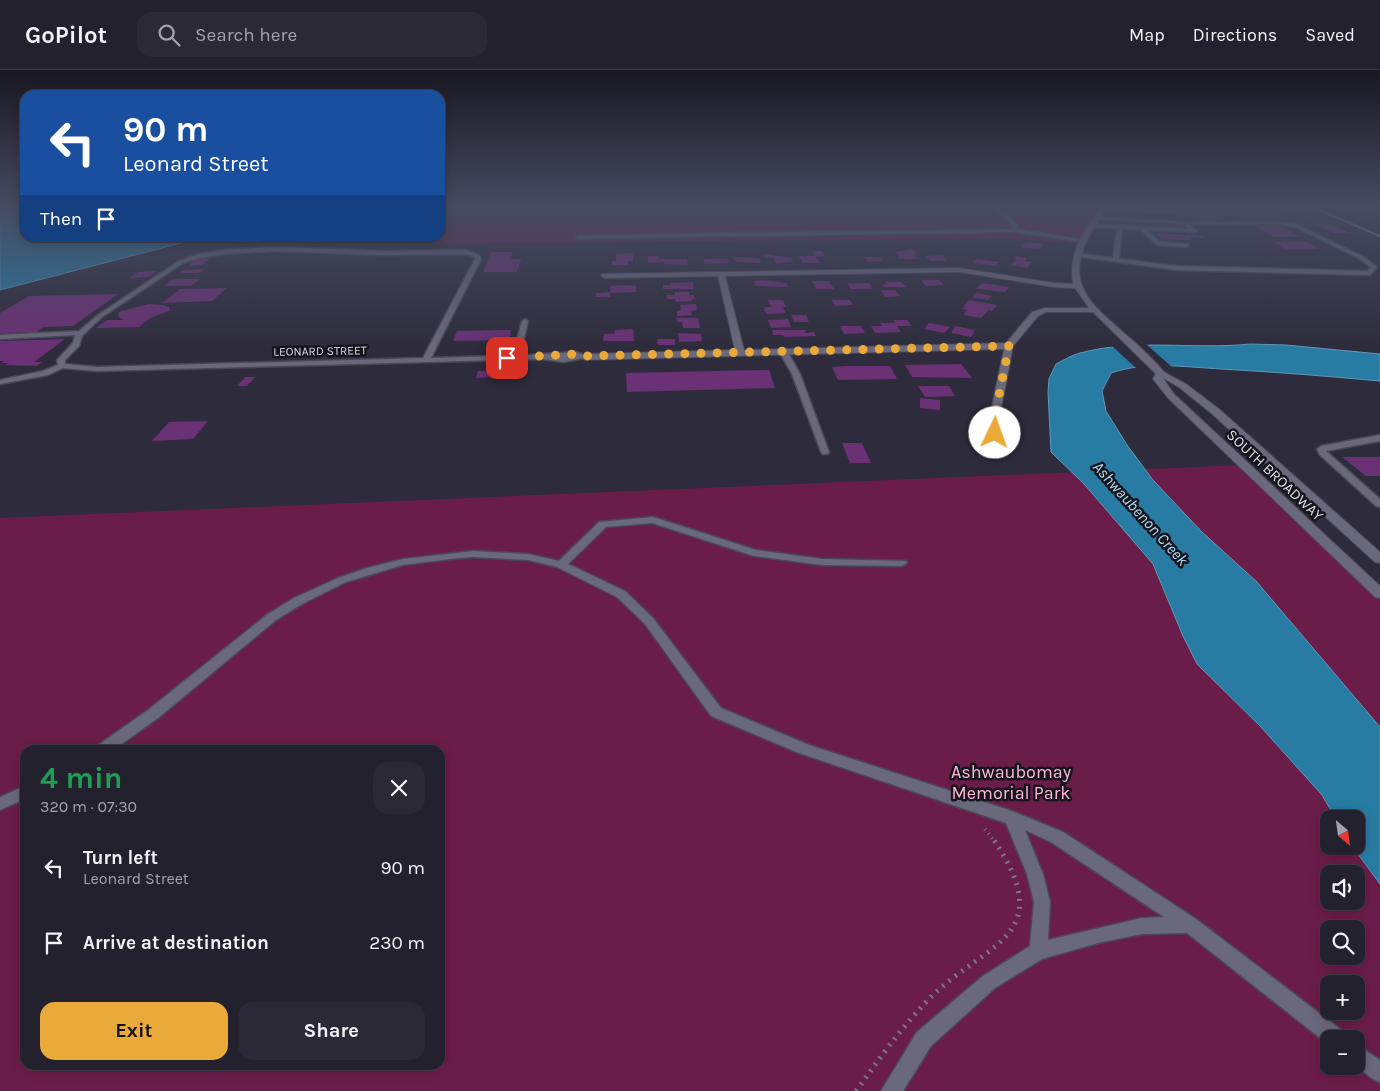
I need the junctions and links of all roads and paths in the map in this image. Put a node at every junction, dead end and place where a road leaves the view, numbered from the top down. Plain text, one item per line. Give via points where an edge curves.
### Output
1 (228, 253) edge
2 (374, 253) edge
3 (413, 253) edge
4 (468, 253) edge
5 (1117, 253) edge
6 (1351, 253) edge
7 (1076, 255) joint
8 (1116, 260) junction
9 (721, 274) junction
10 (605, 276) dead end
11 (1078, 286) junction
12 (1095, 310) junction
13 (525, 321) dead end
14 (81, 333) junction
15 (0, 337) edge
16 (1009, 346) junction
17 (784, 350) junction
18 (740, 352) junction
19 (585, 356) joint
20 (489, 359) junction
21 (426, 360) junction
22 (62, 366) junction
23 (1160, 373) junction
24 (0, 382) edge
25 (995, 433) dead end
26 (1380, 438) edge
27 (825, 452) dead end
28 (1380, 504) edge
29 (1380, 560) edge
30 (902, 563) dead end
31 (561, 565) junction
32 (1378, 591) edge
33 (109, 745) edge
34 (20, 794) edge
35 (0, 804) edge
36 (1012, 818) junction
37 (982, 826) dead end
38 (1190, 925) junction
39 (1038, 952) junction
40 (1325, 1030) edge
41 (1365, 1061) edge
42 (1380, 1072) edge
43 (856, 1091) edge
44 (891, 1091) edge

1 - 14 lane via 182,262 100,316
2 - 3 lane
4 - 21 lane via 478,259
5 - 8 lane
6 - 8 lane via 1374,267 1370,273 1177,268
7 - 8 lane
7 - 11 street
9 - 10 street
9 - 11 street via 959,270
9 - 18 street
11 - 12 street, SOUTH BROADWAY
12 - 16 street via 1045,310 1035,314
12 - 23 street, SOUTH BROADWAY
13 - 20 lane via 518,348
14 - 15 lane
14 - 22 lane via 76,344 61,360
16 - 17 street, LEONARD STREET
16 - 25 street via 994,420
17 - 18 street, LEONARD STREET
17 - 27 lane
18 - 19 street, LEONARD STREET
19 - 20 lane, LEONARD STREET
20 - 21 lane, LEONARD STREET
21 - 22 lane, LEONARD STREET via 97,369
22 - 24 lane via 45,373
23 - 29 street, SOUTH BROADWAY via 1215,411
23 - 32 street, SOUTH BROADWAY via 1158,379 1171,396
26 - 28 lane via 1321,449
30 - 31 lane via 822,562 754,553 653,520 603,524
31 - 33 lane via 528,557 473,554 403,562 342,580 272,617 153,714
31 - 36 lane via 621,594 649,621 716,712 804,749
34 - 35 lane
36 - 38 lane via 1057,837
36 - 39 lane via 1035,874 1042,902
37 - 43 path via 1000,848 1013,879 1020,905 1013,928 998,944 943,986 903,1027
38 - 39 lane via 1142,926
38 - 40 lane
39 - 44 lane via 990,982 924,1039
41 - 42 lane

